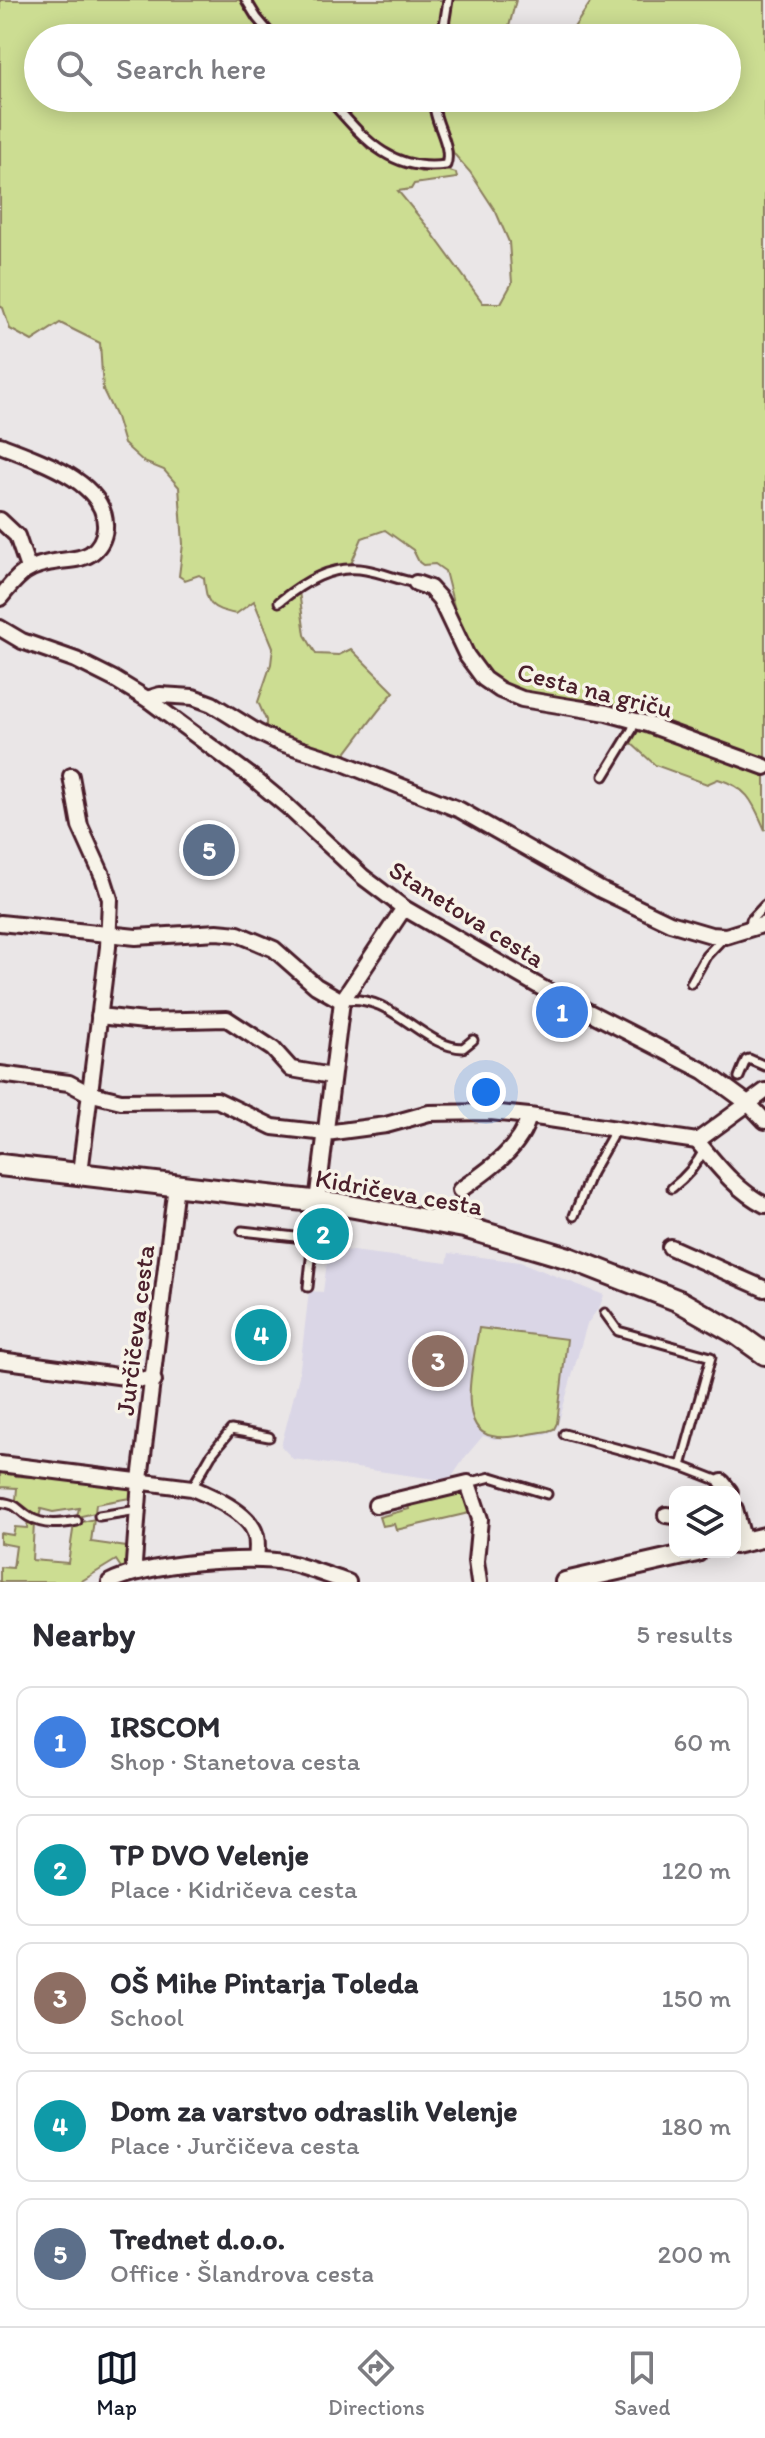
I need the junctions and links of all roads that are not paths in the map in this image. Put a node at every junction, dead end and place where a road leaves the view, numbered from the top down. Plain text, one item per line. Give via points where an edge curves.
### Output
1 (246, 0) edge
2 (448, 0) edge
3 (262, 24) edge
4 (444, 24) edge
5 (340, 112) edge
6 (434, 112) edge
7 (0, 445) edge
8 (0, 520) edge
9 (28, 568) junction
10 (416, 583) joint
11 (0, 598) edge
12 (279, 602) dead end
13 (0, 628) edge
14 (147, 699) junction
15 (635, 721) junction
16 (765, 767) edge
17 (71, 776) dead end
18 (604, 776) dead end
19 (765, 905) edge
20 (404, 908) junction
21 (0, 923) edge
22 (758, 926) edge
23 (109, 935) junction
24 (726, 936) junction
25 (691, 983) dead end
26 (342, 1001) junction
27 (99, 1016) junction
28 (473, 1040) dead end
29 (765, 1066) edge
30 (0, 1074) edge
31 (332, 1076) junction
32 (739, 1077) dead end
33 (765, 1091) edge
34 (88, 1093) junction
35 (749, 1104) junction
36 (529, 1116) junction
37 (765, 1121) edge
38 (613, 1128) junction
39 (326, 1133) junction
40 (701, 1146) junction
41 (1, 1170) edge
42 (80, 1173) junction
43 (176, 1185) junction
44 (672, 1188) dead end
45 (460, 1190) dead end
46 (317, 1202) junction
47 (765, 1205) edge
48 (574, 1216) dead end
49 (242, 1231) dead end
50 (313, 1239) junction
51 (670, 1247) dead end
52 (308, 1287) dead end
53 (765, 1289) edge
54 (605, 1313) dead end
55 (765, 1354) edge
56 (0, 1360) edge
57 (154, 1381) junction
58 (564, 1434) dead end
59 (269, 1437) dead end
60 (0, 1464) edge
61 (681, 1466) junction
62 (140, 1480) junction
63 (468, 1483) junction
64 (724, 1486) edge
65 (192, 1488) junction
66 (547, 1494) dead end
67 (0, 1502) edge
68 (376, 1505) dead end
69 (138, 1510) junction
70 (99, 1516) dead end
71 (77, 1521) dead end
72 (765, 1537) edge
73 (741, 1543) edge
74 (669, 1558) edge
75 (256, 1559) junction
76 (136, 1572) junction
77 (110, 1582) edge
78 (348, 1582) edge
79 (479, 1582) edge
80 (565, 1582) edge

1 - 3 lane
2 - 4 lane
5 - 6 lane via 367,142 410,166 431,167 446,165 450,154
7 - 9 street via 78,481 104,509 104,535 90,554
8 - 9 street via 17,536
9 - 11 street
10 - 12 lane via 368,570 336,571 306,580
10 - 15 street, Cesta na griču via 440,599 467,656 500,690
13 - 14 street, Stanetova cesta via 76,660
14 - 20 street, Stanetova cesta via 252,777
14 - 24 street via 193,697 212,704 278,742 460,810 670,923
15 - 16 street, Cesta na griču
15 - 18 lane
17 - 23 street via 80,826 110,899
19 - 22 lane via 751,920
20 - 26 street
20 - 35 street, Stanetova cesta via 542,988 704,1071
21 - 23 street
22 - 24 street
23 - 26 street via 238,934 274,949
23 - 27 street
24 - 25 lane via 706,956
26 - 28 lane via 375,1002 449,1046 463,1048
26 - 31 street
27 - 31 street via 227,1019 273,1049 291,1069
27 - 34 street
29 - 32 lane via 746,1060
30 - 34 street via 69,1083
31 - 39 street
33 - 35 street
34 - 39 street via 121,1101 217,1100 273,1127
34 - 42 street
35 - 37 street, Stanetova cesta
35 - 40 street
36 - 38 street
36 - 39 street via 429,1113
36 - 45 street via 513,1147
38 - 40 street
38 - 48 lane
39 - 46 street
40 - 44 lane via 698,1163
40 - 47 street via 722,1172
41 - 42 main road, Kidričeva cesta
42 - 43 main road, Kidričeva cesta
43 - 46 main road, Kidričeva cesta
43 - 57 street, Jurčičeva cesta
46 - 50 lane
46 - 55 main road, Kidričeva cesta via 464,1227 569,1258 679,1301
49 - 50 lane
50 - 52 lane
51 - 53 street
54 - 61 lane via 618,1331 711,1357
56 - 57 street
57 - 62 street, Jurčičeva cesta
58 - 61 lane
59 - 65 lane via 231,1430
60 - 62 street
61 - 64 lane
62 - 65 street
62 - 69 street, Jurčičeva cesta
63 - 66 lane via 491,1477
63 - 68 street
63 - 79 street via 480,1519
65 - 75 street via 220,1500 251,1525
67 - 71 lane via 16,1504 43,1522
69 - 70 lane
69 - 76 street, Jurčičeva cesta
72 - 73 street
74 - 80 street
75 - 76 street
75 - 78 street via 287,1562
76 - 77 street

